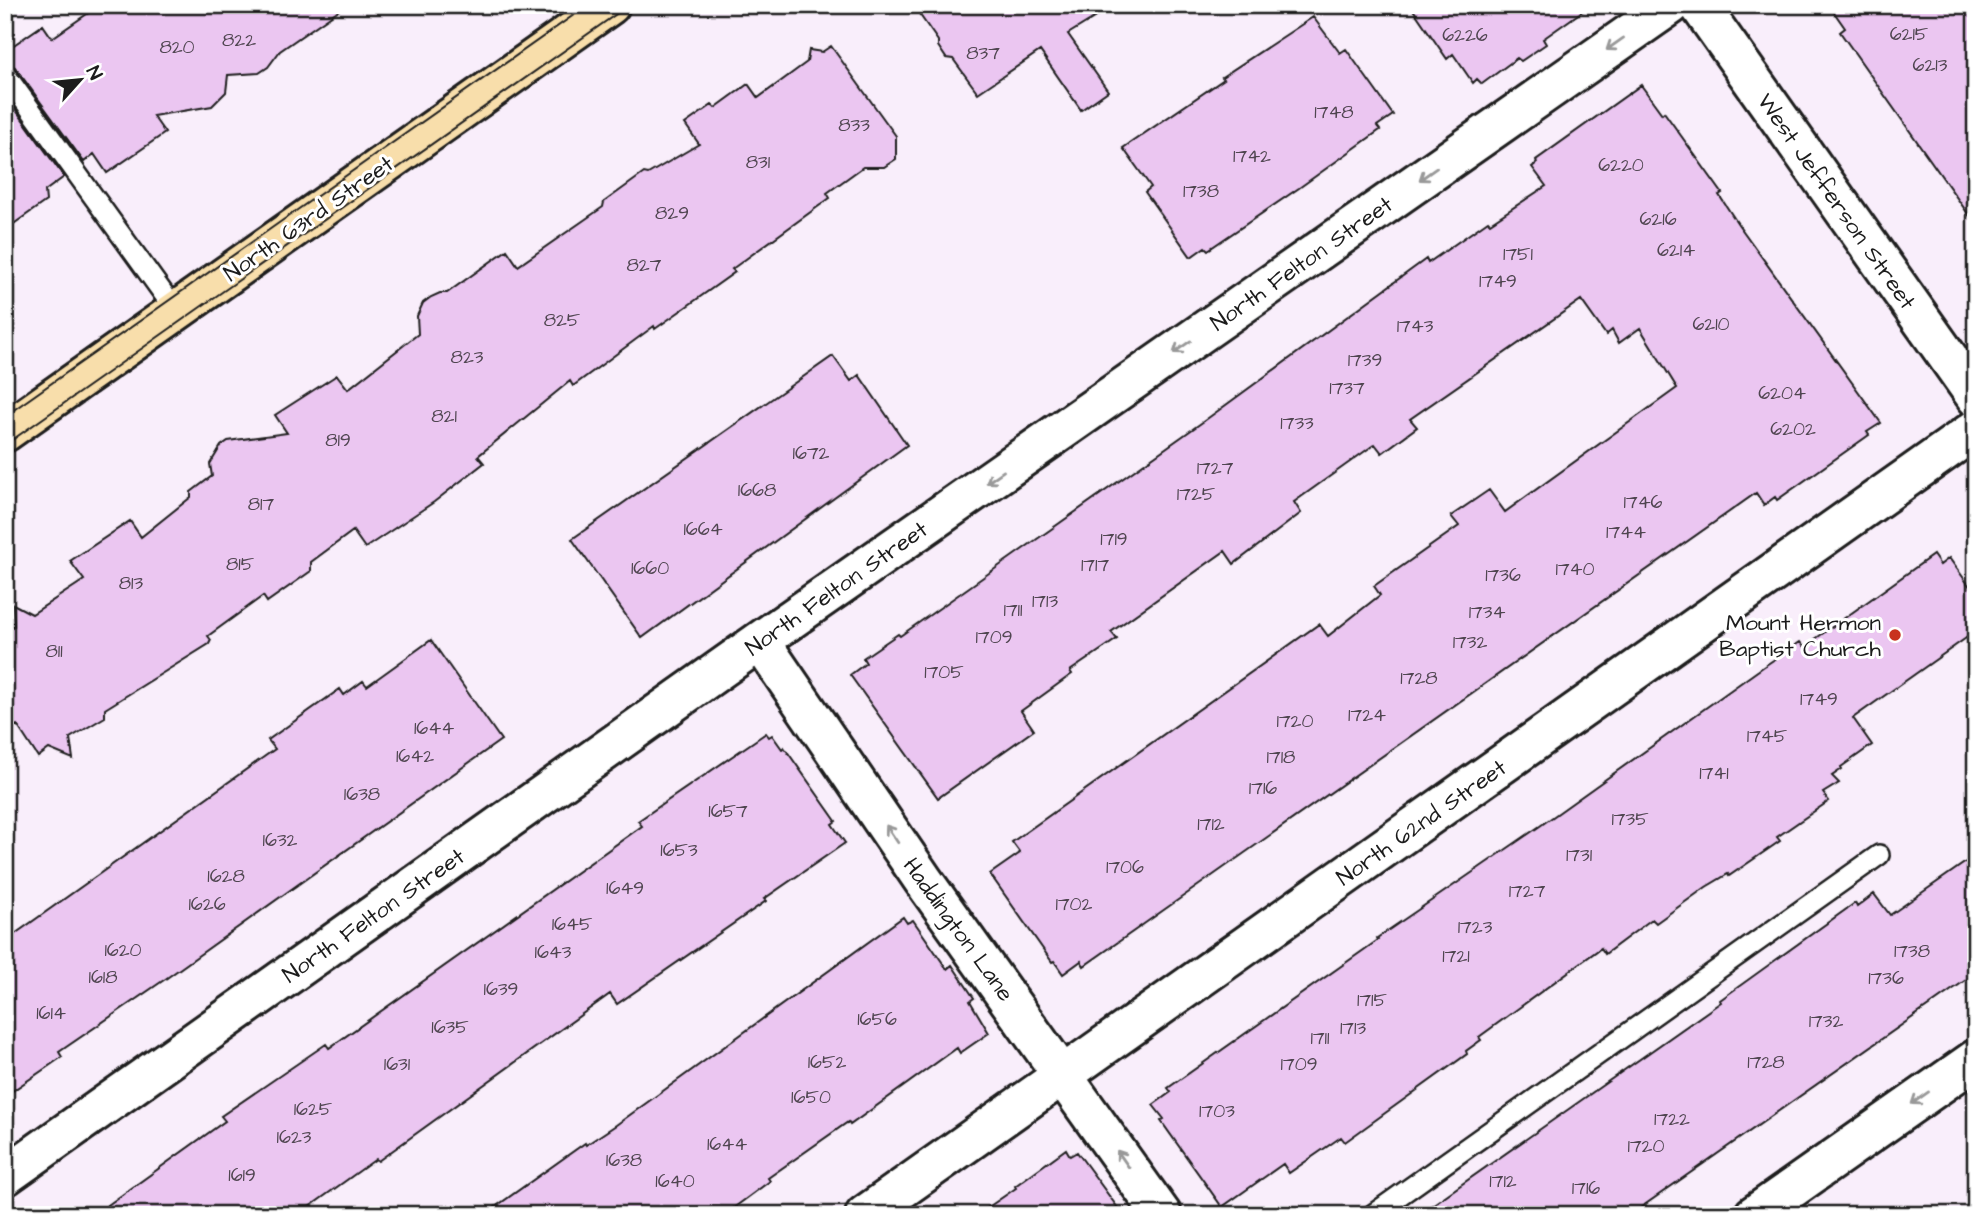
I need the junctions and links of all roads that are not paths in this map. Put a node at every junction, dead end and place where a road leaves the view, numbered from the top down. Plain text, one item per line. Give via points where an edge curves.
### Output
1 (610, 5) edge
2 (1671, 5) edge
3 (1699, 5) edge
4 (5, 74) edge
5 (176, 311) junction
6 (1976, 397) edge
7 (1976, 429) edge
8 (5, 432) edge
9 (760, 641) junction
10 (1879, 855) dead end
11 (1976, 1059) edge
12 (1064, 1075) junction
13 (5, 1175) edge
14 (865, 1215) edge
15 (1162, 1215) edge
16 (1372, 1215) edge
17 (1754, 1215) edge

1 - 5 main road, North 63rd Street
2 -> 9 street, North Felton Street
3 - 6 street, West Jefferson Street
4 - 5 lane
5 - 8 main road, North 63rd Street
7 - 12 street, North 62nd Street
12 -> 9 street, Haddington Lane via 923,880
9 - 13 street, North Felton Street
10 - 16 lane
11 -> 17 street
12 - 14 street, North 62nd Street
15 -> 12 street, Haddington Lane

